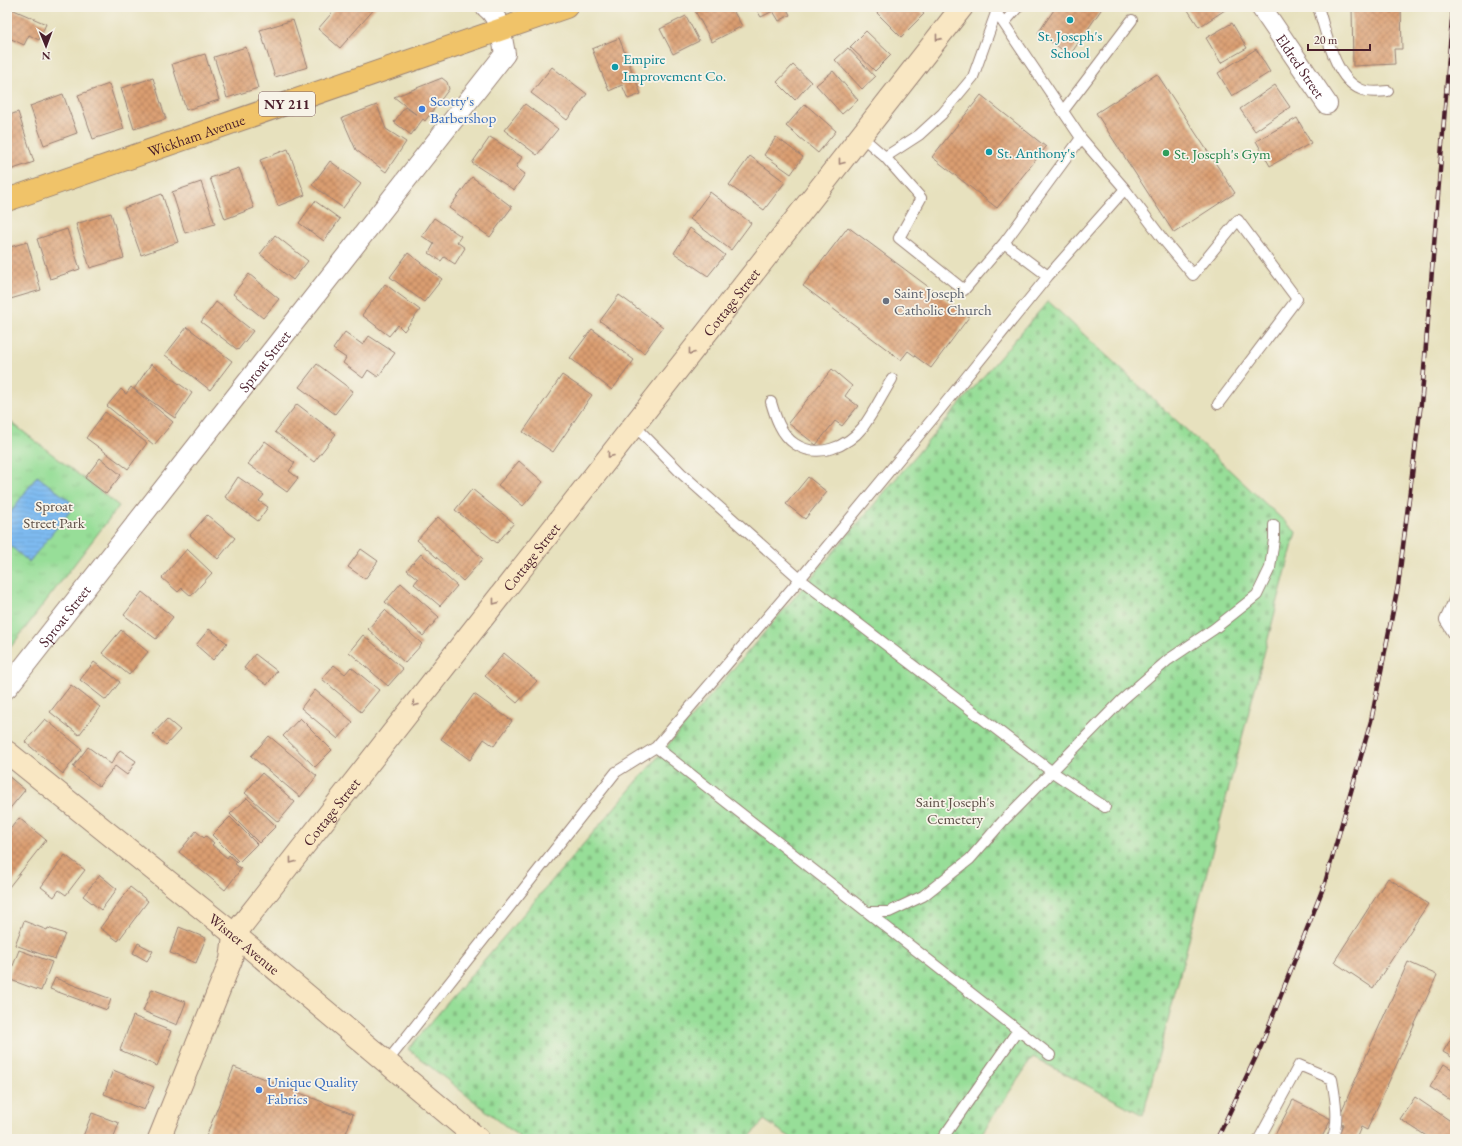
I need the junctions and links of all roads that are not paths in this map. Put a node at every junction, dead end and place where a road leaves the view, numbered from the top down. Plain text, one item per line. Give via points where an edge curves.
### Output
1 (486, 7) edge
2 (566, 7) edge
3 (962, 7) edge
4 (1018, 7) edge
5 (1261, 7) edge
6 (1318, 7) edge
7 (995, 10) edge
8 (1132, 20) dead end
9 (1004, 23) junction
10 (500, 29) junction
11 (1388, 91) dead end
12 (1327, 104) dead end
13 (1063, 111) junction
14 (861, 136) junction
15 (1081, 138) junction
16 (885, 157) junction
17 (1125, 189) junction
18 (7, 200) edge
19 (1004, 243) junction
20 (1048, 276) junction
21 (892, 379) dead end
22 (772, 402) dead end
23 (1218, 404) dead end
24 (634, 425) junction
25 (1274, 525) dead end
26 (800, 578) junction
27 (1455, 598) edge
28 (1455, 636) edge
29 (7, 688) edge
30 (656, 747) junction
31 (7, 752) edge
32 (1051, 771) junction
33 (1105, 807) dead end
34 (868, 912) junction
35 (234, 935) junction
36 (1018, 1030) junction
37 (1050, 1055) dead end
38 (386, 1063) junction
39 (159, 1139) edge
40 (478, 1139) edge
41 (942, 1139) edge
42 (1259, 1139) edge
43 (1332, 1139) edge

1 - 10 street, Sproat Street via 492,11
2 - 10 main road, Wickham Avenue / NY 211
3 -> 14 street, Cottage Street
4 - 9 lane
5 - 12 street, Eldred Street
6 - 11 lane via 1340,69 1360,89
7 - 9 lane
7 - 16 lane via 973,77 919,135
8 - 13 lane
9 - 13 lane
10 - 18 main road, Wickham Avenue / NY 211
10 - 29 street, Sproat Street via 505,54
13 - 15 lane
14 - 16 lane
14 -> 24 street, Cottage Street
15 - 17 lane
15 - 19 lane
16 - 19 lane via 921,198 899,238 964,290
17 - 20 lane
17 - 23 lane via 1193,275 1238,220 1297,299
19 - 20 lane
20 - 26 lane
21 - 22 lane via 863,427 846,443 825,451 795,444 785,435 775,416
24 - 26 lane via 681,473
24 -> 35 street, Cottage Street
25 - 32 lane via 1270,568 1257,595 1214,629 1168,660 1122,700
26 - 30 lane
26 - 32 lane
27 - 28 lane via 1445,620
30 - 34 lane
30 - 38 lane via 616,772
31 - 35 street, Wisner Avenue
32 - 33 lane
32 - 34 lane via 970,859 923,896 889,912
34 - 36 lane
35 - 38 street, Wisner Avenue
35 - 39 street via 231,960
36 - 37 lane
36 - 41 lane
38 - 40 street, Wisner Avenue
42 - 43 lane via 1299,1065 1332,1079 1336,1131

